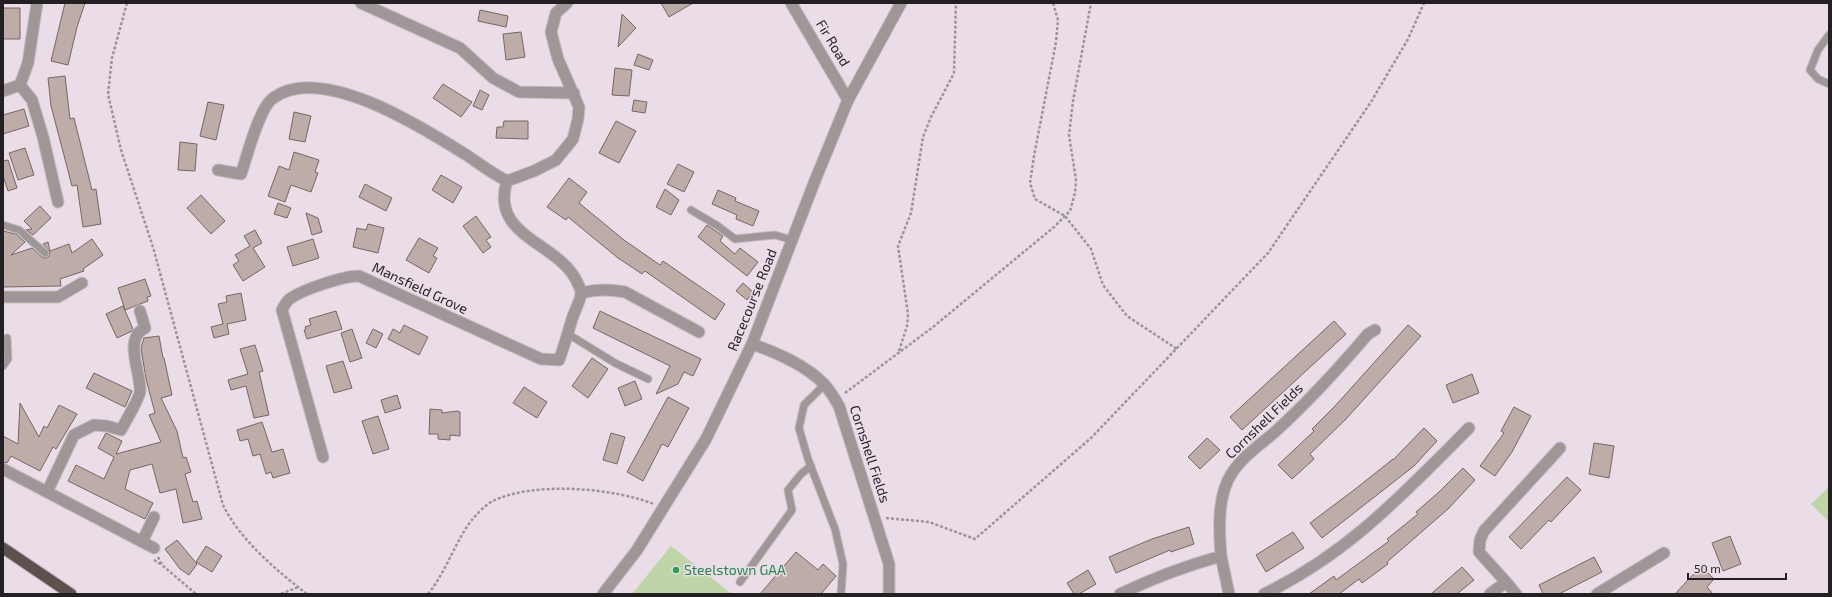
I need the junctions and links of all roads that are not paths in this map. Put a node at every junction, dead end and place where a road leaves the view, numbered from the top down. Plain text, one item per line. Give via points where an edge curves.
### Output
1 (37, 3) edge
2 (361, 3) edge
3 (567, 3) edge
4 (791, 3) edge
5 (901, 3) edge
6 (1829, 35) edge
7 (1829, 84) edge
8 (20, 85) junction
9 (3, 91) edge
10 (574, 93) junction
11 (848, 100) junction
12 (218, 170) dead end
13 (507, 181) junction
14 (58, 202) dead end
15 (691, 210) dead end
16 (3, 225) edge
17 (792, 240) junction
18 (45, 253) dead end
19 (82, 283) dead end
20 (581, 293) junction
21 (3, 297) edge
22 (140, 311) dead end
23 (1375, 330) dead end
24 (699, 332) dead end
25 (568, 334) junction
26 (8, 338) dead end
27 (752, 344) junction
28 (3, 366) edge
29 (648, 379) dead end
30 (824, 385) junction
31 (1469, 428) dead end
32 (1560, 448) dead end
33 (323, 457) dead end
34 (811, 466) junction
35 (3, 469) edge
36 (47, 492) junction
37 (154, 517) dead end
38 (142, 542) junction
39 (3, 548) edge
40 (154, 548) road end
41 (1664, 553) dead end
42 (1221, 556) junction
43 (740, 582) dead end
44 (1506, 582) junction
45 (71, 594) edge
46 (603, 594) edge
47 (841, 594) edge
48 (889, 594) edge
49 (1120, 594) edge
50 (1229, 594) edge
51 (1264, 594) edge
52 (1490, 594) edge
53 (1516, 594) edge
54 (1597, 594) edge

1 - 8 street via 28,63
2 - 10 street via 460,48 493,78 519,92
3 - 10 street via 556,13 551,32 558,59
4 - 11 street, Fir Road
5 - 11 street, Racecourse Road
6 - 7 lane via 1818,50 1810,70 1818,79
8 - 9 street
8 - 14 street via 32,100
10 - 13 street via 579,107 573,139 556,160
11 - 17 street, Racecourse Road
12 - 13 street via 241,174 262,113 271,99 289,90 306,87 356,96 404,119
13 - 20 street via 503,192 504,207 511,220 519,230 566,265
15 - 17 lane via 735,239 775,235
16 - 18 lane via 19,230
17 - 27 street, Racecourse Road
19 - 21 street via 58,297
20 - 24 street via 595,289 625,292
20 - 25 street, Mansfield Grove
22 - 36 street via 145,328 139,331 134,341 141,392 121,430 94,425 74,435
23 - 42 street, Cornshell Fields via 1368,334 1322,387 1258,445 1232,473 1222,504 1219,530
25 - 29 lane via 615,363
25 - 33 street, Mansfield Grove via 560,360 540,359 359,276 350,276 290,298 282,310
26 - 28 lane via 8,359
27 - 30 street, Cornshell Fields via 799,365
27 - 46 street, Racecourse Road via 706,439 637,550
30 - 34 lane via 804,405 799,428
30 - 48 street, Cornshell Fields via 839,406 876,520 889,564
31 - 51 street via 1391,506 1338,551 1291,581
32 - 44 street via 1484,530 1479,552
34 - 43 lane via 788,490 792,510
34 - 47 lane via 835,529 843,564
35 - 36 street
36 - 38 street
37 - 38 street
38 - 40 street
39 - 45 highway
41 - 54 street
42 - 49 street via 1188,565
42 - 50 street, Cornshell Fields
44 - 52 street
44 - 53 street

